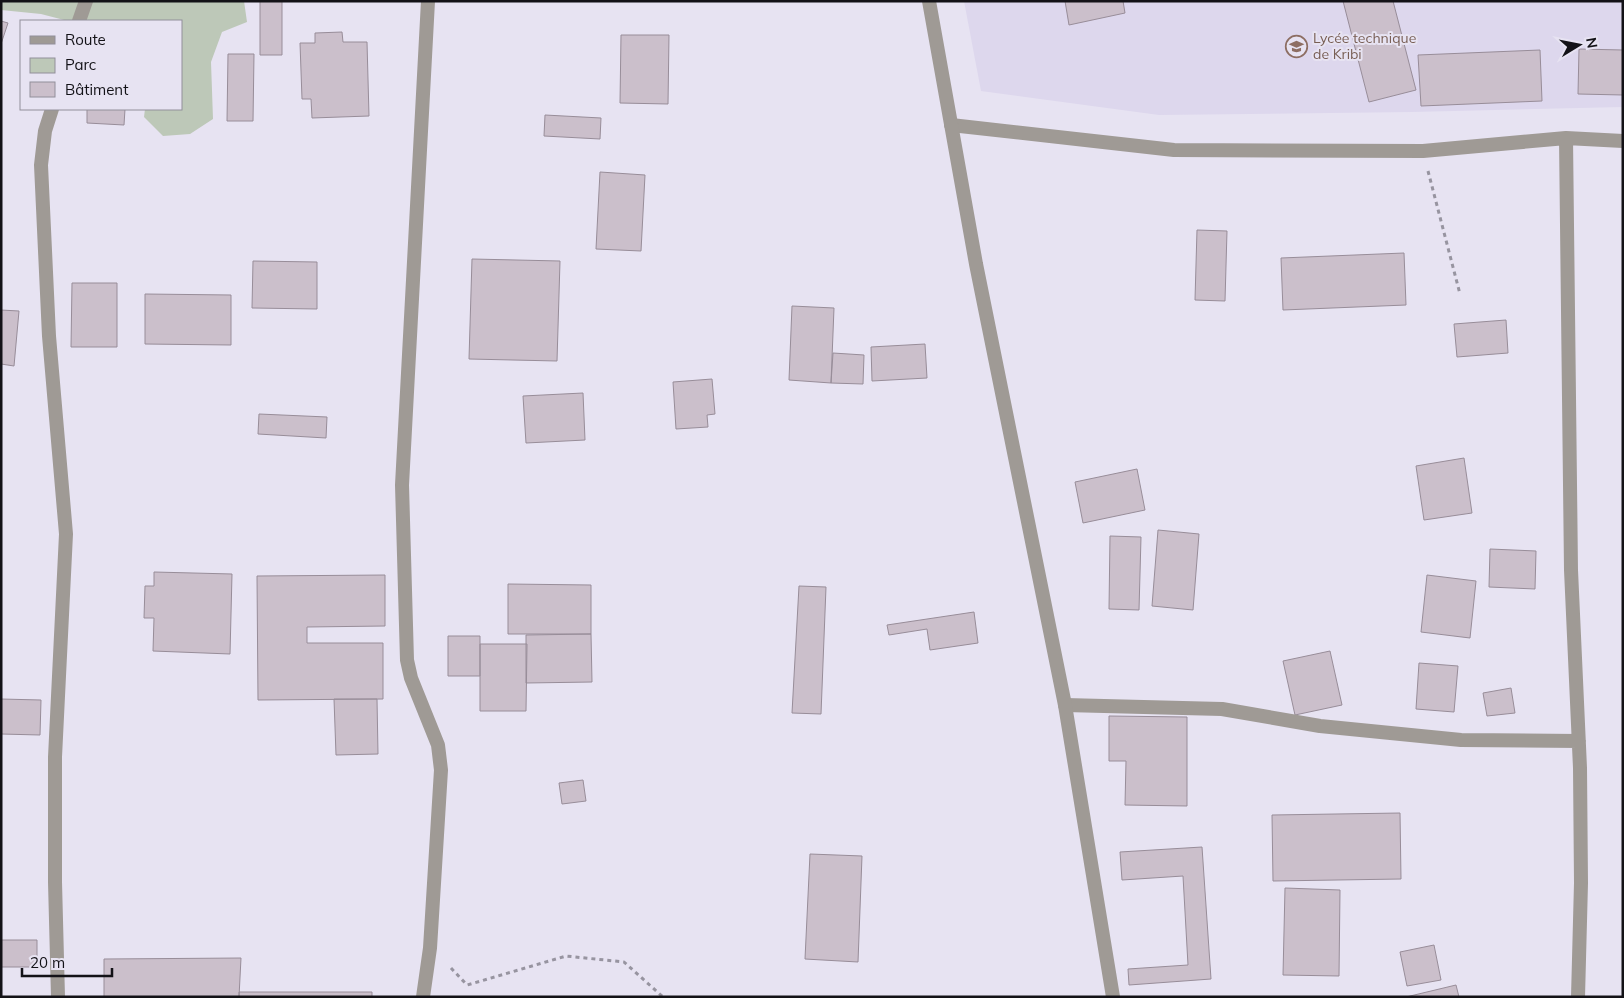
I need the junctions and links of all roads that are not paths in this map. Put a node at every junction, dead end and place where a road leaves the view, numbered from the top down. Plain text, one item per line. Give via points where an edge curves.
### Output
1 (86, 1) edge
2 (428, 1) edge
3 (929, 1) edge
4 (80, 20) edge
5 (52, 110) edge
6 (951, 125) junction
7 (1566, 138) junction
8 (1623, 141) edge
9 (1065, 706) junction
10 (1579, 741) junction
11 (58, 997) edge
12 (423, 997) edge
13 (1113, 997) edge
14 (1578, 997) edge

1 - 4 street
2 - 12 street via 402,485 407,660 438,745 441,770 430,948
3 - 6 street
5 - 11 street via 45,131 41,165 49,336 66,534 55,757
6 - 7 street via 1174,150 1423,152
6 - 9 street
7 - 8 street
7 - 10 street via 1571,570
9 - 10 street via 1222,709 1320,726 1461,740
9 - 13 street
10 - 14 street via 1581,883

